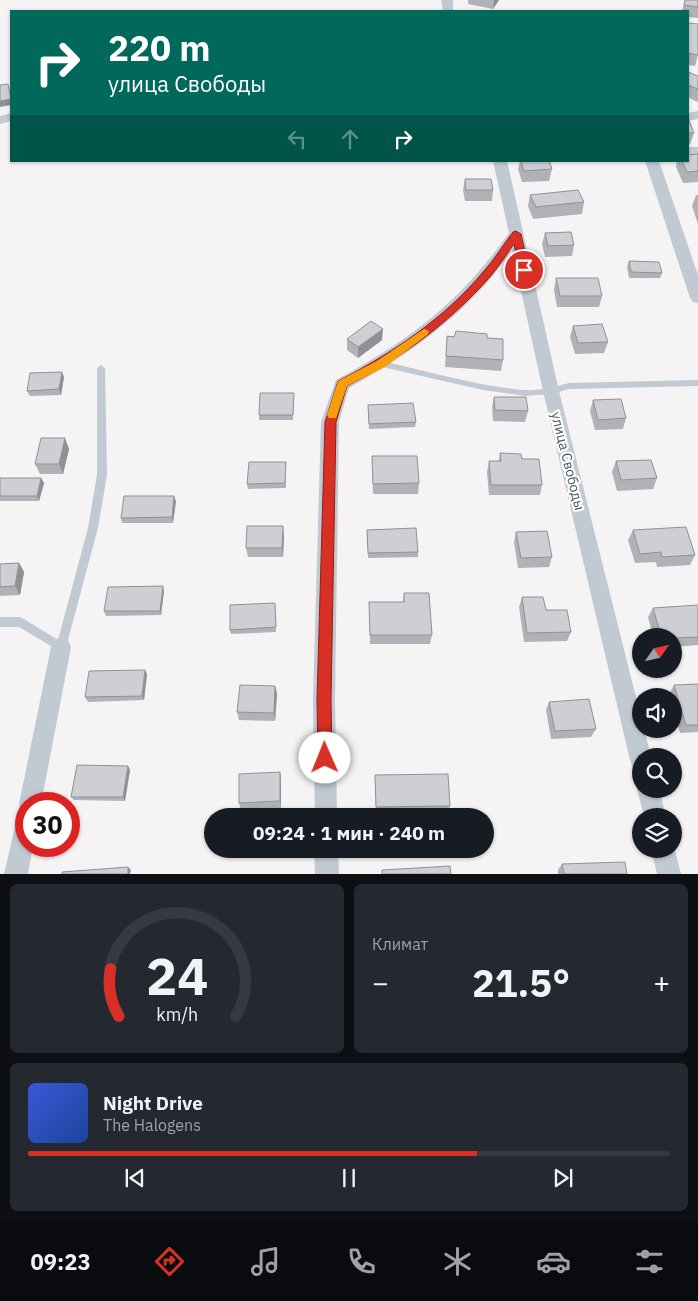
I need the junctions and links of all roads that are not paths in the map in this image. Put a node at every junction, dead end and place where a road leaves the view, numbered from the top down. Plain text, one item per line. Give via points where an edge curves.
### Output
1 (500, 162) edge
2 (652, 162) edge
3 (516, 234) junction
4 (698, 298) edge
5 (381, 364) junction
6 (101, 368) dead end
7 (698, 383) edge
8 (551, 391) junction
9 (0, 622) edge
10 (60, 647) junction
11 (638, 748) edge
12 (32, 792) edge
13 (326, 808) edge
14 (19, 857) edge
15 (326, 858) edge
16 (665, 858) edge
17 (16, 874) edge
18 (327, 874) edge
19 (669, 874) edge

1 - 3 street, улица Свободы
2 - 4 street
3 - 5 street via 486,276 440,321
3 - 8 street, улица Свободы
5 - 8 lane via 483,387 525,393
5 - 13 street via 342,384 330,422 324,700
6 - 10 lane via 102,475 93,528
7 - 8 lane via 569,386
8 - 11 street, улица Свободы
9 - 10 lane via 20,622
10 - 12 street
14 - 17 street
15 - 18 street
16 - 19 street

